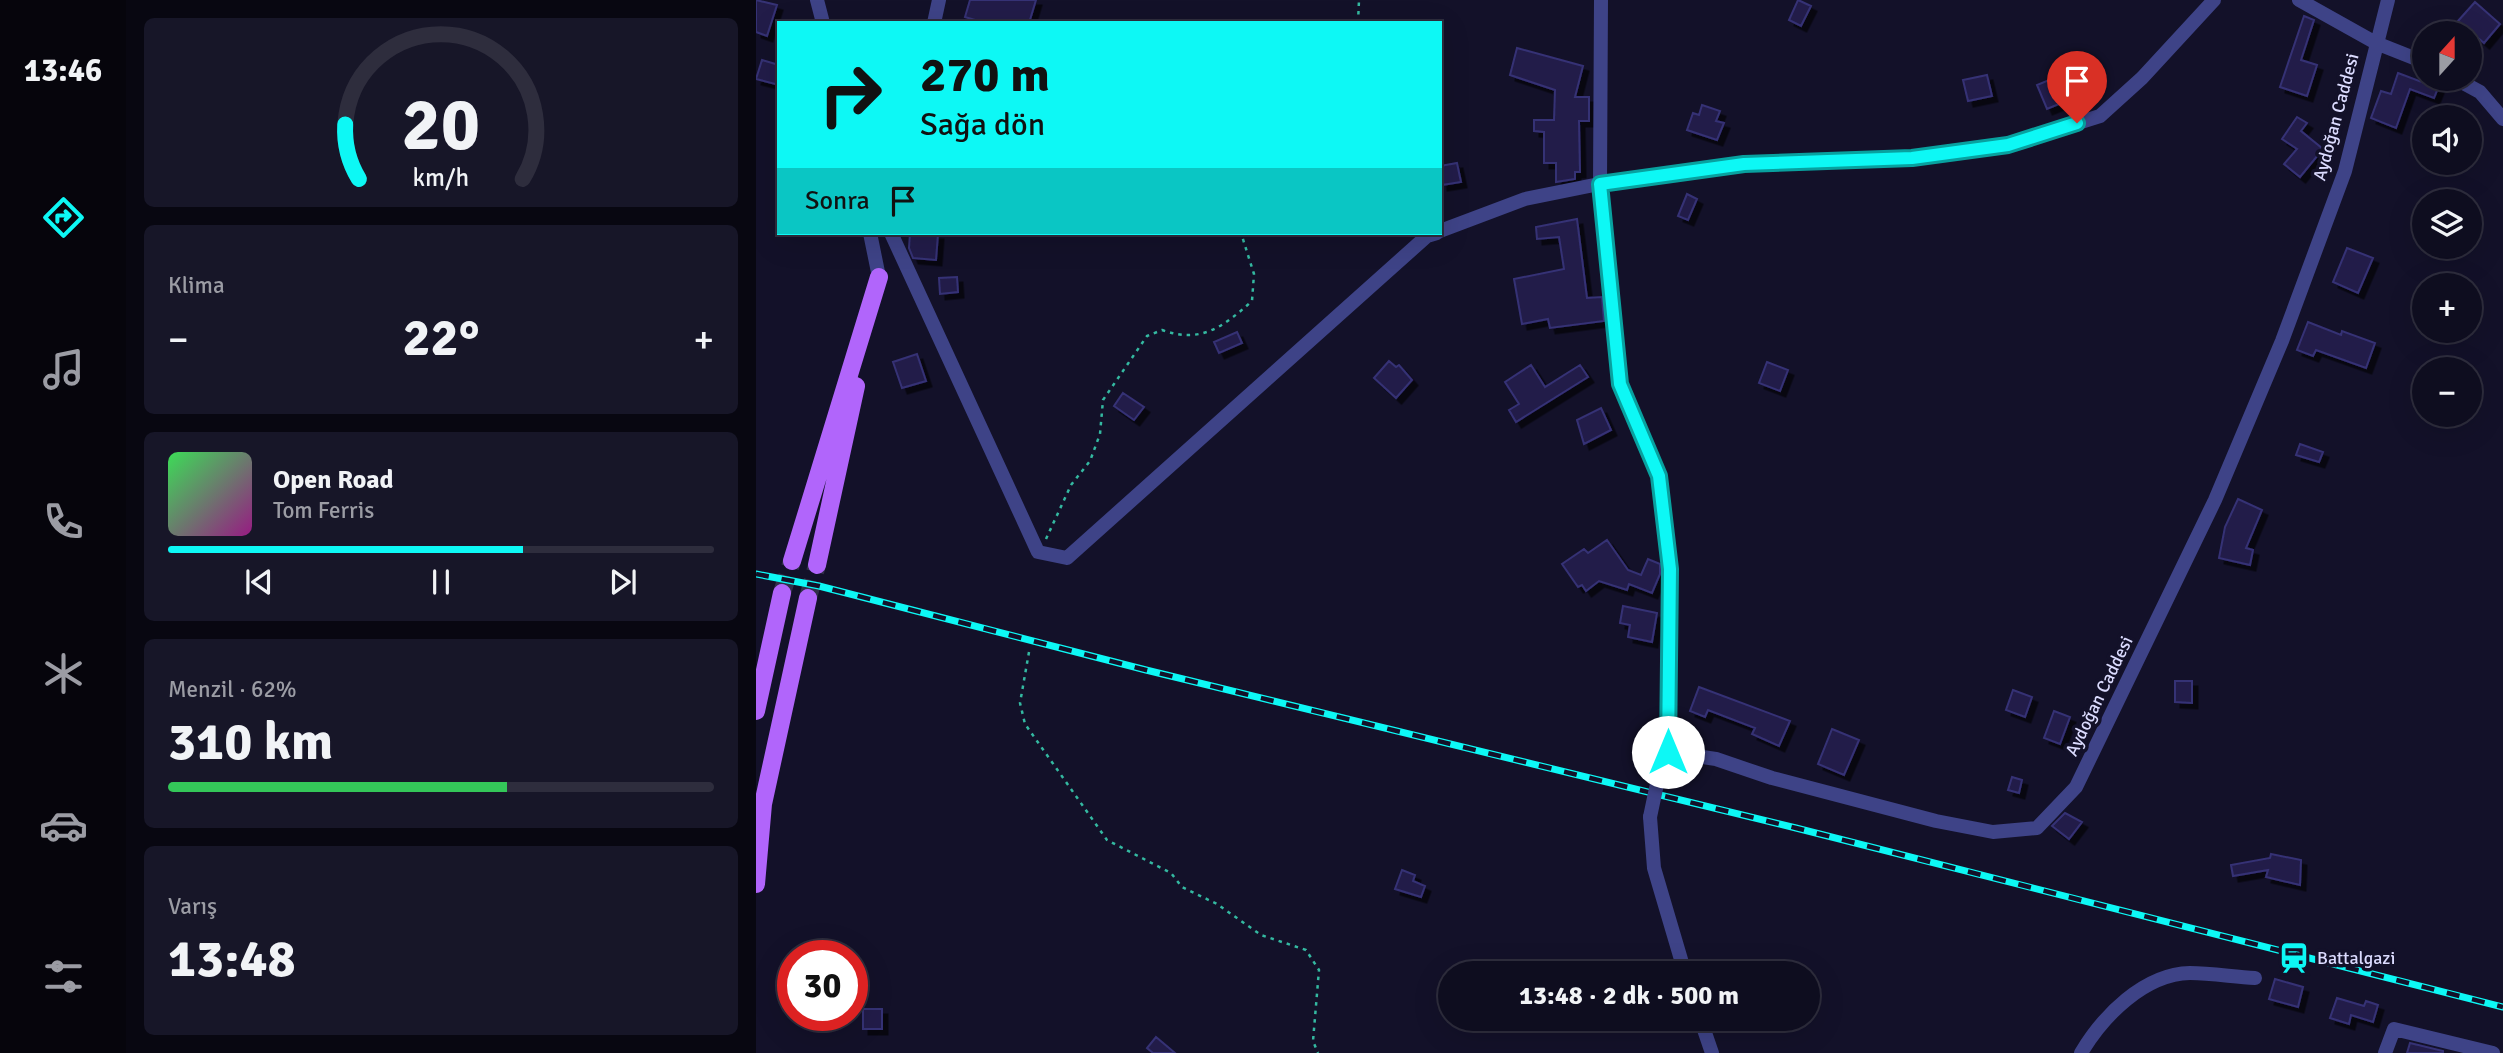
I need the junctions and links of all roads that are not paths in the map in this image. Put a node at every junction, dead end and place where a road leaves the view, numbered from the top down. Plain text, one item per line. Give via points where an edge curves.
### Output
1 (817, 0) edge
2 (939, 0) edge
3 (1601, 0) edge
4 (2214, 0) edge
5 (2299, 0) edge
6 (2388, 0) edge
7 (822, 21) edge
8 (934, 21) edge
9 (2376, 43) junction
10 (2412, 57) edge
11 (2478, 91) edge
12 (2503, 118) edge
13 (1600, 184) junction
14 (1442, 230) edge
15 (870, 235) edge
16 (890, 235) edge
17 (891, 235) edge
18 (1430, 235) edge
19 (880, 277) junction
20 (792, 561) tunnel mouth
21 (817, 565) tunnel mouth
22 (782, 593) tunnel mouth
23 (808, 598) tunnel mouth
24 (756, 710) edge
25 (1668, 752) junction
26 (756, 884) edge
27 (1681, 961) edge
28 (2255, 978) dead end
29 (1704, 1031) edge
30 (1712, 1053) edge
31 (2081, 1053) edge
32 (2385, 1053) edge
33 (2493, 1053) edge

1 - 7 street
2 - 8 street
3 - 13 street
4 - 13 street via 2100,116 2008,145 1912,158 1744,164
5 - 9 street
6 - 9 street, Aydoğan Caddesi
9 - 10 street
9 - 25 street, Aydoğan Caddesi via 2345,172 2282,341 2215,500 2076,788 2037,828 1993,832 1936,821 1716,759
11 - 12 street
13 - 14 street via 1525,199
13 - 25 street via 1620,384 1659,476 1670,569
15 - 19 street
16 - 19 street
17 - 18 street via 1038,552 1068,558
19 - 20 main road
19 - 21 main road
22 - 24 main road
23 - 26 main road via 762,804
25 - 27 street, bridge via 1650,817 1654,868
28 - 31 street via 2188,973 2142,987 2093,1033
29 - 30 street
32 - 33 street via 2394,1029

